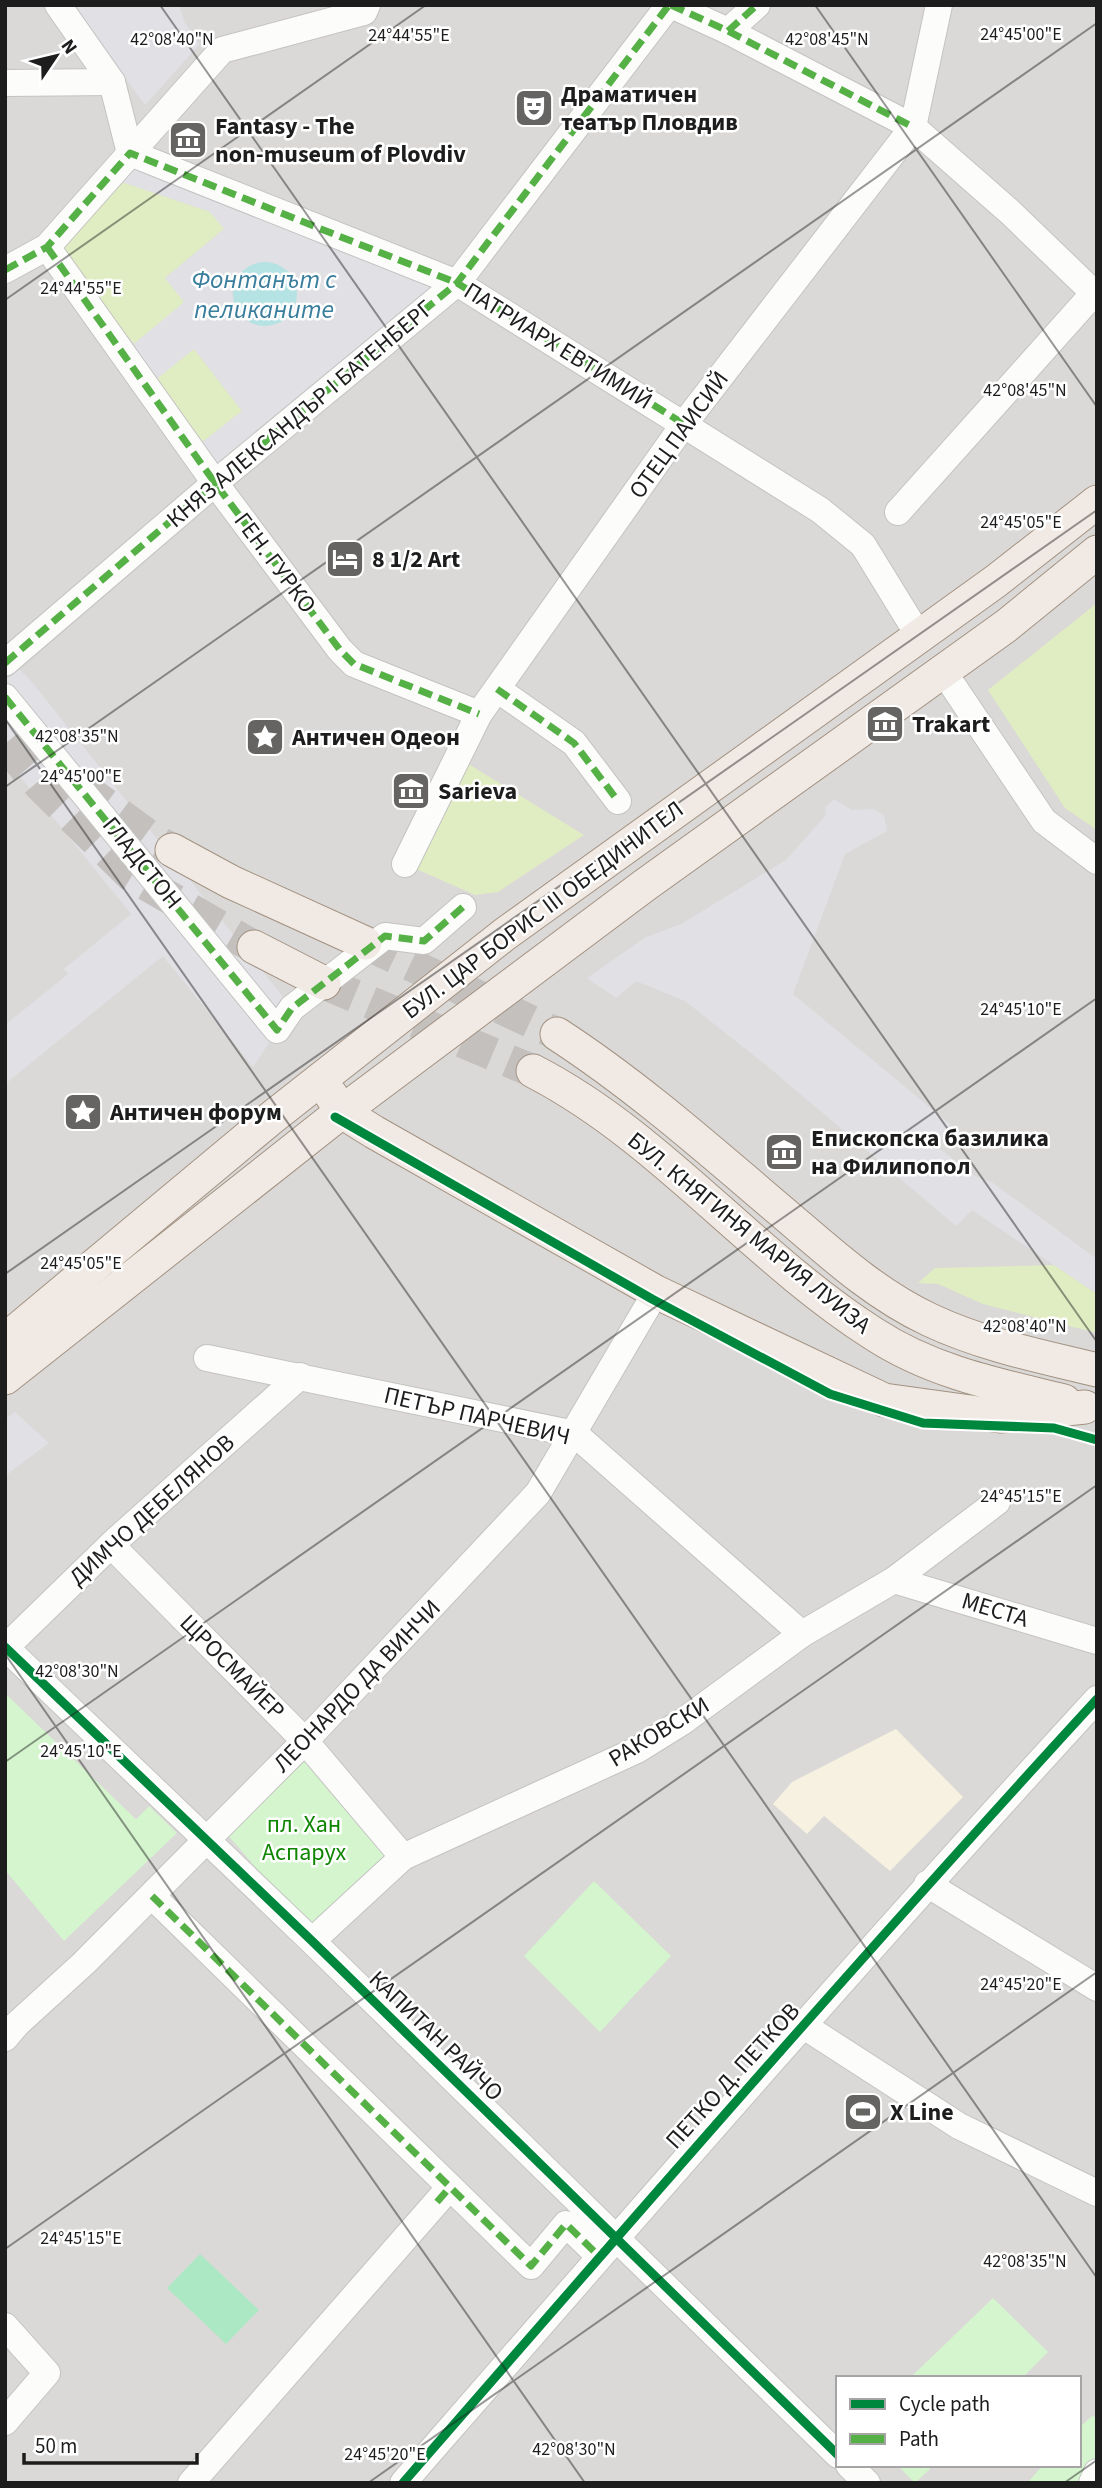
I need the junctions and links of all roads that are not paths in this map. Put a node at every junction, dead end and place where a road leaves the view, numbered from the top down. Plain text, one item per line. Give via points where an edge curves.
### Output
1 (58, 5) edge
2 (367, 5) edge
3 (670, 5) edge
4 (757, 5) edge
5 (939, 5) edge
6 (728, 31) junction
7 (112, 82) junction
8 (5, 83) edge
9 (913, 127) junction
10 (130, 153) junction
11 (47, 247) junction
12 (5, 270) edge
13 (457, 283) junction
14 (1095, 295) edge
15 (684, 424) junction
16 (215, 483) junction
17 (1097, 502) edge
18 (898, 512) dead end
19 (1097, 552) edge
20 (919, 636) junction
21 (5, 663) edge
22 (943, 671) junction
23 (497, 688) junction
24 (5, 697) edge
25 (478, 714) junction
26 (618, 801) dead end
27 (172, 850) tunnel mouth
28 (1097, 861) edge
29 (405, 864) dead end
30 (463, 907) dead end
31 (365, 943) tunnel mouth
32 (254, 947) tunnel mouth
33 (324, 983) tunnel mouth
34 (277, 1030) joint
35 (557, 1034) tunnel mouth
36 (335, 1066) junction
37 (533, 1071) tunnel mouth
38 (342, 1112) junction
39 (656, 1292) junction
40 (5, 1340) edge
41 (207, 1358) dead end
42 (1097, 1370) edge
43 (300, 1376) junction
44 (5, 1378) edge
45 (1091, 1408) edge
46 (575, 1434) junction
47 (997, 1502) dead end
48 (111, 1545) junction
49 (894, 1580) junction
50 (802, 1634) junction
51 (1097, 1640) edge
52 (6, 1647) edge
53 (1097, 1699) edge
54 (305, 1741) junction
55 (207, 1841) junction
56 (403, 1857) junction
57 (927, 1884) junction
58 (152, 1896) junction
59 (312, 1941) junction
60 (1097, 1988) edge
61 (9, 2024) edge
62 (804, 2025) junction
63 (1097, 2193) edge
64 (443, 2195) junction
65 (607, 2247) junction
66 (5, 2326) edge
67 (5, 2422) edge
68 (836, 2453) edge
69 (851, 2467) edge
70 (1097, 2472) edge
71 (191, 2483) edge
72 (403, 2483) edge
73 (867, 2483) edge
74 (1092, 2483) edge

1 - 7 street
2 - 10 street via 364,12 222,50
3 - 6 street
3 - 13 street, КНЯЗ АЛЕКСАНДЪР I БАТЕНБЕРГ
4 - 6 street
5 - 9 street, ОТЕЦ ПАИСИЙ
6 - 9 street
7 - 8 street
7 - 10 street
9 - 14 street via 1012,213
9 - 15 street, ОТЕЦ ПАИСИЙ
10 - 11 street
10 - 13 street, ПАТРИАРХ ЕВТИМИЙ
11 - 12 street
11 - 16 street, ГЕН. ГУРКО
13 - 15 street, ПАТРИАРХ ЕВТИМИЙ
13 - 16 street, КНЯЗ АЛЕКСАНДЪР I БАТЕНБЕРГ
14 - 18 street
15 - 20 street, ПАТРИАРХ ЕВТИМИЙ via 820,510 863,545
15 - 23 street, ОТЕЦ ПАИСИЙ
16 - 21 street, КНЯЗ АЛЕКСАНДЪР I БАТЕНБЕРГ
16 - 25 street, ГЕН. ГУРКО via 354,664
17 - 20 main road, БУЛ. ЦАР БОРИС III ОБЕДИНИТЕЛ
19 - 22 main road, БУЛ. ЦАР БОРИС III ОБЕДИНИТЕЛ
20 - 36 main road, БУЛ. ЦАР БОРИС III ОБЕДИНИТЕЛ via 505,934
22 - 28 street via 1044,821
22 - 38 main road, БУЛ. ЦАР БОРИС III ОБЕДИНИТЕЛ via 645,885
23 - 25 street, ОТЕЦ ПАИСИЙ
23 - 26 street via 574,743
24 - 34 street, ГЛАДСТОН
25 - 29 street, ОТЕЦ ПАИСИЙ
27 - 31 main road, ГЛАДСТОН
30 - 34 street, БУЛ. ЦАР БОРИС III ОБЕДИНИТЕЛ via 424,941 385,936 292,1008
32 - 33 main road
35 - 42 main road, БУЛ. КНЯГИНЯ МАРИЯ ЛУИЗА via 650,1100 845,1266 886,1295 971,1338
36 - 38 main road via 331,1096
36 - 40 main road, БУЛ. ЦАР БОРИС III ОБЕДИНИТЕЛ
37 - 45 main road, БУЛ. КНЯГИНЯ МАРИЯ ЛУИЗА via 569,1090 663,1162 823,1298 874,1335 958,1375
38 - 39 main road
38 - 44 main road, БУЛ. ЦАР БОРИС III ОБЕДИНИТЕЛ
39 - 45 main road via 884,1400 1000,1416
39 - 46 street, ЛЕОНАРДО ДА ВИНЧИ
41 - 43 street, ПЕТЪР ПАРЧЕВИЧ
43 - 46 street, ПЕТЪР ПАРЧЕВИЧ
43 - 48 street, ДИМЧО ДЕБЕЛЯНОВ
46 - 50 street, ПЕТЪР ПАРЧЕВИЧ
46 - 54 street, ЛЕОНАРДО ДА ВИНЧИ via 538,1493
47 - 49 street, РАКОВСКИ
48 - 52 street, ДИМЧО ДЕБЕЛЯНОВ
48 - 54 street, ЩРОСМАЙЕР
49 - 50 street, РАКОВСКИ
49 - 51 street, МЕСТА
50 - 56 street, РАКОВСКИ via 638,1750
52 - 55 street, КАПИТАН РАЙЧО
53 - 57 street, ПЕТКО Д. ПЕТКОВ
54 - 55 street, ЛЕОНАРДО ДА ВИНЧИ
54 - 56 street, ЩРОСМАЙЕР
55 - 58 street, ЛЕОНАРДО ДА ВИНЧИ
55 - 59 street, КАПИТАН РАЙЧО
56 - 59 street, РАКОВСКИ
57 - 60 street
57 - 62 street, ПЕТКО Д. ПЕТКОВ
58 - 61 street, ЛЕОНАРДО ДА ВИНЧИ via 84,1963
58 - 64 street
59 - 65 street, КАПИТАН РАЙЧО
62 - 63 street via 959,2126
62 - 65 street, ПЕТКО Д. ПЕТКОВ
64 - 65 street via 531,2266 566,2224
64 - 71 street
65 - 68 street, КАПИТАН РАЙЧО
65 - 72 street, ПЕТКО Д. ПЕТКОВ
66 - 67 street via 47,2373
69 - 73 street
70 - 74 street

